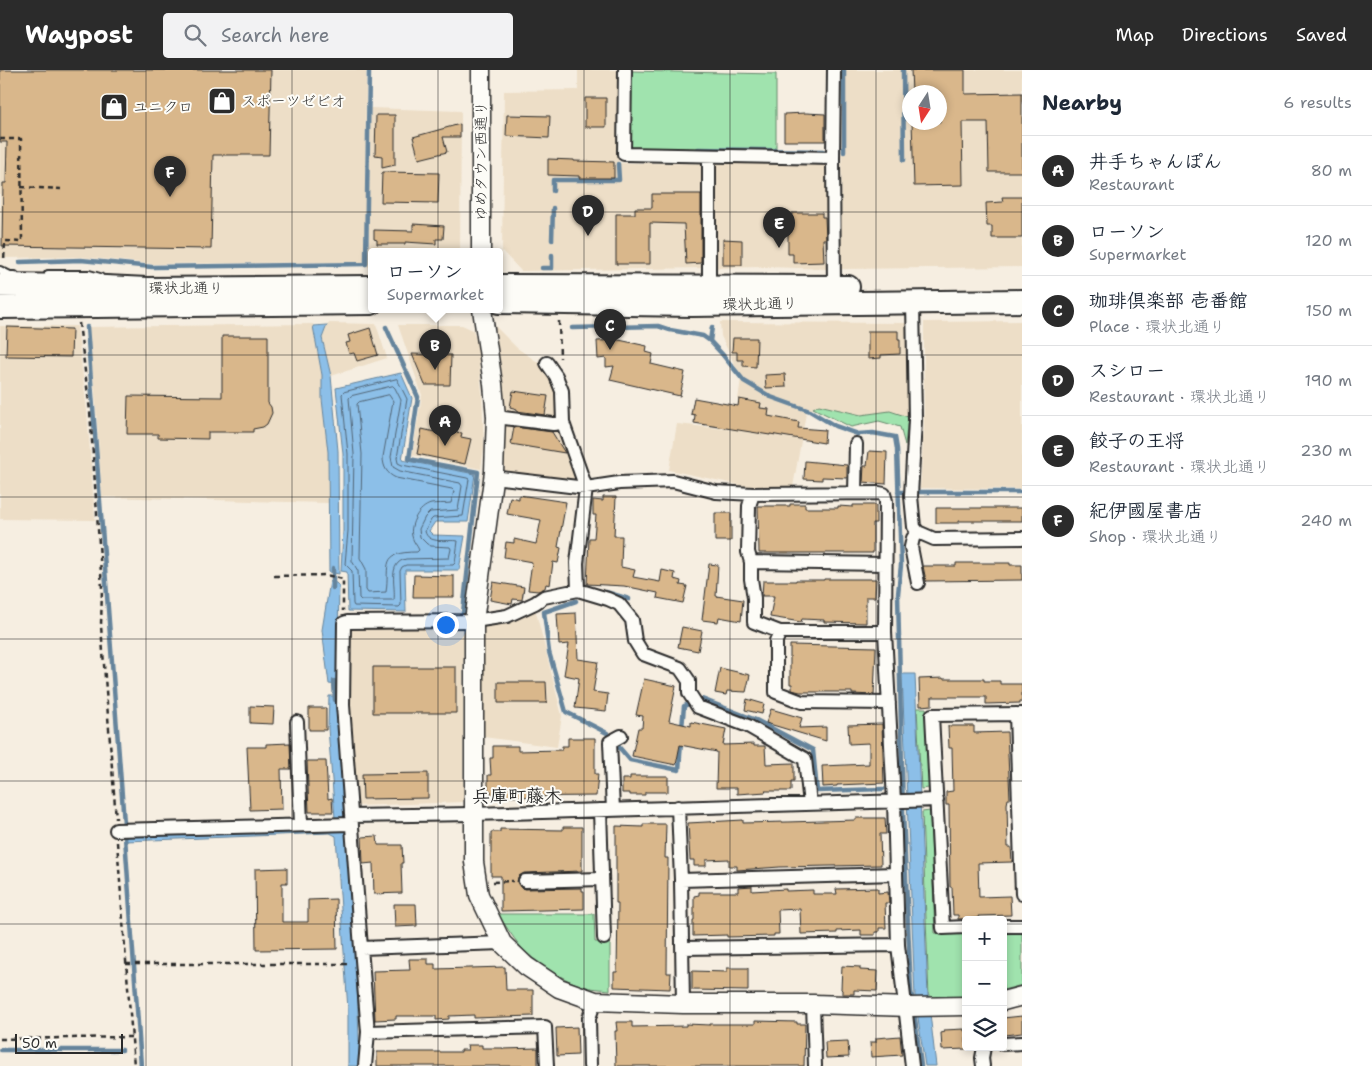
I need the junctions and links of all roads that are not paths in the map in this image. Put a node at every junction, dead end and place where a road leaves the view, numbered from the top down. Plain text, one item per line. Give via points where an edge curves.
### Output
1 (481, 70) edge
2 (624, 70) edge
3 (834, 70) edge
4 (709, 156) junction
5 (833, 158) junction
6 (481, 248) edge
7 (0, 270) edge
8 (20, 274) dead end
9 (39, 274) dead end
10 (0, 285) edge
11 (1022, 285) edge
12 (503, 286) edge
13 (368, 287) edge
14 (709, 287) junction
15 (834, 288) junction
16 (147, 289) junction
17 (1022, 301) edge
18 (503, 302) edge
19 (913, 302) junction
20 (368, 303) edge
21 (0, 307) edge
22 (483, 313) edge
23 (547, 363) dead end
24 (496, 417) junction
25 (563, 423) junction
26 (856, 444) dead end
27 (493, 477) junction
28 (586, 488) junction
29 (855, 493) junction
30 (753, 494) junction
31 (918, 532) junction
32 (1022, 538) edge
33 (751, 562) junction
34 (885, 564) junction
35 (918, 584) dead end
36 (578, 590) junction
37 (474, 621) junction
38 (780, 632) junction
39 (885, 632) junction
40 (889, 703) junction
41 (1019, 714) edge
42 (297, 722) dead end
43 (616, 739) dead end
44 (937, 800) junction
45 (894, 801) junction
46 (810, 804) junction
47 (678, 807) junction
48 (600, 810) junction
49 (613, 810) junction
50 (473, 814) junction
51 (351, 820) junction
52 (300, 825) junction
53 (116, 830) road end
54 (896, 874) junction
55 (602, 879) junction
56 (681, 880) junction
57 (525, 881) road end
58 (1022, 894) edge
59 (1007, 926) edge
60 (1022, 926) edge
61 (962, 927) edge
62 (604, 938) dead end
63 (502, 943) junction
64 (898, 945) junction
65 (361, 948) junction
66 (682, 948) junction
67 (1022, 996) edge
68 (1007, 1000) edge
69 (595, 1001) junction
70 (683, 1004) junction
71 (813, 1004) junction
72 (962, 1006) edge
73 (908, 1007) junction
74 (368, 1032) junction
75 (1022, 1042) edge
76 (1007, 1044) edge
77 (983, 1051) edge
78 (365, 1066) edge
79 (547, 1066) edge
80 (590, 1066) edge
81 (815, 1066) edge
82 (912, 1066) edge
83 (982, 1066) edge

1 - 6 street, ゆめタウン西通り
2 - 4 street via 624,154
3 - 5 street
4 - 5 street
4 - 14 street
5 - 15 street
7 - 8 lane
9 - 16 lane via 89,274
10 - 16 highway, 環状北通り
11 - 15 highway, 環状北通り
12 - 14 highway, 環状北通り
13 - 16 highway, 環状北通り
14 - 15 highway, 環状北通り
17 - 19 highway, 環状北通り
18 - 19 highway, 環状北通り via 692,305
19 - 31 street via 915,420 911,492 914,527
20 - 21 highway, 環状北通り
22 - 24 street
23 - 25 street via 562,391
24 - 25 street
24 - 27 street
25 - 28 street
26 - 29 street
27 - 28 street
27 - 37 street
28 - 30 street via 673,481 716,492
28 - 36 street via 577,563
29 - 30 street
29 - 34 street via 884,494
30 - 33 street via 749,506 748,552
31 - 32 street via 934,539
31 - 35 street via 912,547
33 - 34 street
33 - 38 street via 754,622
34 - 39 street
36 - 37 street via 544,597 507,616
36 - 46 street via 619,604 632,620 635,641 643,654 680,668 689,681 690,693 698,707 748,726 805,759
37 - 50 street
37 - 51 street via 344,623 343,705
38 - 39 street
38 - 40 street via 776,640 776,692 802,702
39 - 40 street
40 - 45 street
41 - 44 street via 932,715
41 - 58 street
42 - 52 street
43 - 49 street
44 - 45 street
44 - 61 street via 943,928
45 - 46 street
45 - 54 street
46 - 47 street
47 - 49 street
47 - 56 street
48 - 49 street
48 - 50 street
48 - 55 street
50 - 51 street
50 - 63 street via 474,862 480,895
51 - 52 street
51 - 65 street
52 - 53 street
54 - 56 street
54 - 64 street
55 - 57 street
55 - 62 street
56 - 66 street
59 - 60 street
63 - 65 street
63 - 69 street via 526,966 559,988
64 - 66 street
64 - 73 street
65 - 74 street
66 - 70 street
67 - 68 street
69 - 70 street
69 - 80 street via 589,1018
70 - 71 street
71 - 73 street
71 - 81 street
72 - 73 street
73 - 82 street
74 - 78 street
74 - 79 street via 545,1027
75 - 76 street
77 - 83 street

